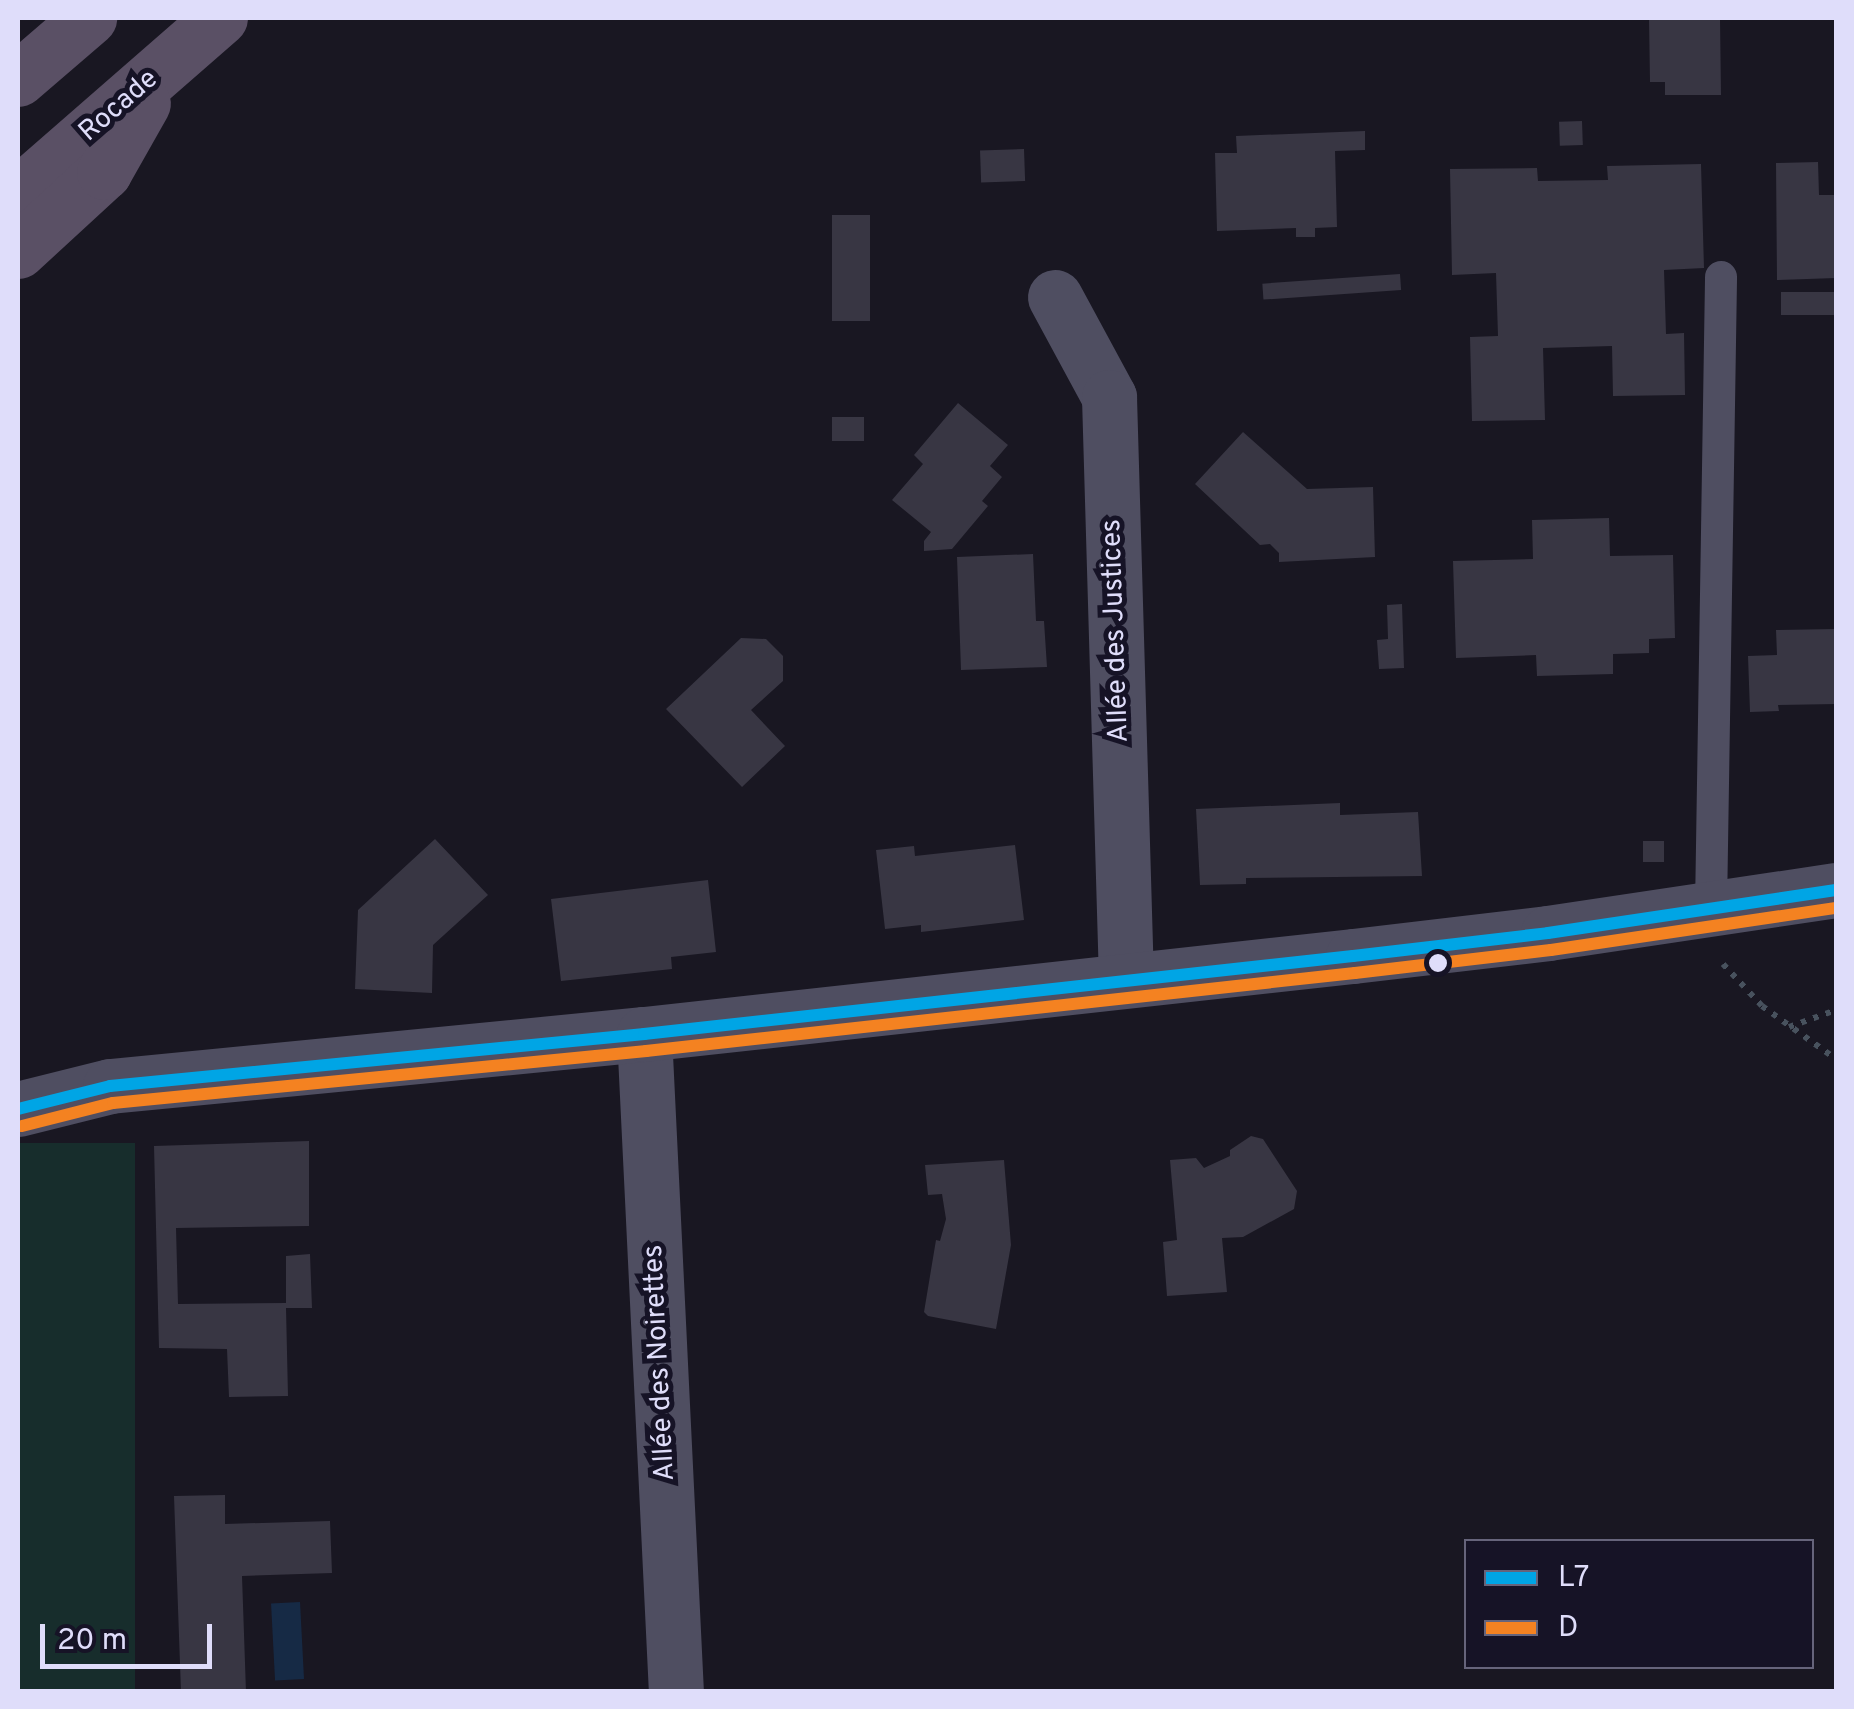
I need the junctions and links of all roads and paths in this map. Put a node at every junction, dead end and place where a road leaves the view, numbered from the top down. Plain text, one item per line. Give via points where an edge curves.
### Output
1 (220, 18) edge
2 (79, 26) edge
3 (18, 49) edge
4 (163, 67) junction
5 (18, 79) edge
6 (18, 194) edge
7 (18, 251) edge
8 (1721, 277) dead end
9 (1054, 296) dead end
10 (1836, 890) edge
11 (1699, 911) junction
12 (1126, 980) junction
13 (1836, 1010) edge
14 (1789, 1026) junction
15 (644, 1034) junction
16 (1836, 1058) edge
17 (18, 1109) edge
18 (676, 1692) edge

1 - 4 highway, Rocade
2 - 3 highway
2 - 5 highway
4 - 6 highway, Rocade
4 - 7 highway via 104,172
8 - 11 lane
9 - 12 street, Allée des Justices via 1109,397
10 - 11 street
11 - 12 street
11 - 14 path via 1738,985
12 - 15 street
13 - 14 path
14 - 16 path
15 - 17 street via 110,1086
15 - 18 street, Allée des Noirettes

